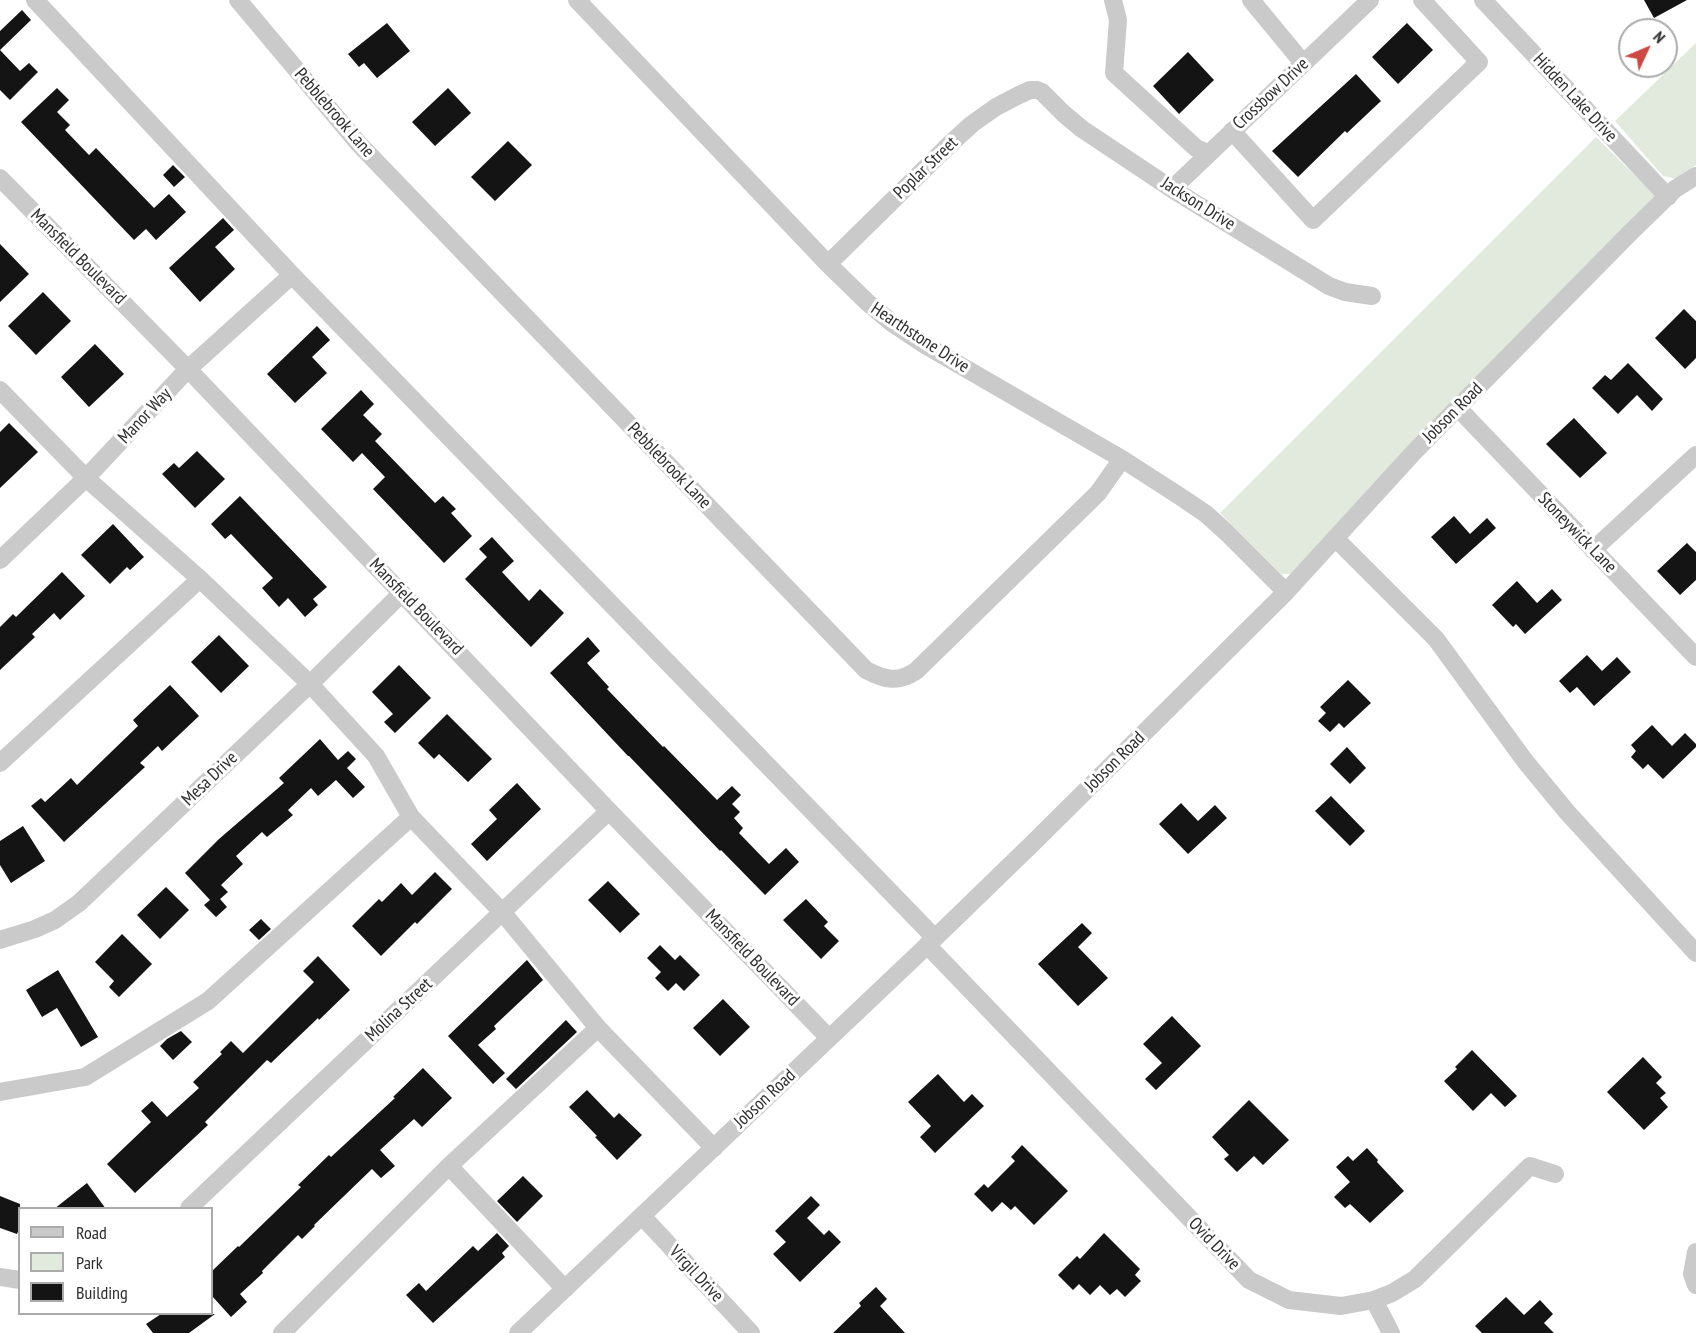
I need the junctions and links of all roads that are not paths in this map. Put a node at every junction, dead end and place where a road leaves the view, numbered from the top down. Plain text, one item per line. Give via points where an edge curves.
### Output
1 (35, 0) edge
2 (238, 0) edge
3 (577, 0) edge
4 (1113, 0) edge
5 (1251, 0) edge
6 (1370, 0) edge
7 (1422, 0) edge
8 (1483, 0) edge
9 (1303, 63) junction
10 (1037, 90) joint
11 (1232, 131) junction
12 (1208, 153) junction
13 (1696, 176) edge
14 (0, 178) edge
15 (1172, 189) junction
16 (1668, 196) junction
17 (828, 264) junction
18 (292, 275) junction
19 (1372, 296) dead end
20 (188, 369) junction
21 (0, 390) edge
22 (1458, 408) junction
23 (1696, 455) edge
24 (1122, 459) junction
25 (86, 478) junction
26 (1335, 538) junction
27 (1593, 550) junction
28 (0, 560) edge
29 (200, 579) junction
30 (1286, 592) junction
31 (402, 593) junction
32 (1696, 657) edge
33 (310, 684) junction
34 (0, 763) edge
35 (609, 811) junction
36 (411, 817) junction
37 (503, 913) junction
38 (0, 940) edge
39 (931, 942) junction
40 (1696, 952) edge
41 (598, 1028) junction
42 (830, 1038) junction
43 (0, 1092) edge
44 (714, 1148) junction
45 (448, 1166) junction
46 (1555, 1174) dead end
47 (191, 1207) edge
48 (642, 1216) junction
49 (1696, 1252) edge
50 (0, 1277) edge
51 (18, 1280) edge
52 (1696, 1285) edge
53 (565, 1289) junction
54 (1374, 1300) junction
55 (282, 1333) edge
56 (518, 1333) edge
57 (751, 1333) edge
58 (1391, 1333) edge

1 - 18 street, Ovid Drive
2 - 24 street, Pebblebrook Lane via 358,143 866,670 880,678 905,678 916,671 1098,493
3 - 17 street, Hearthstone Drive
4 - 12 street via 1118,20 1114,73 1196,148
5 - 9 street
6 - 9 street, Crossbow Drive
7 - 11 street via 1479,62 1313,220
8 - 16 street, Hidden Lake Drive
9 - 11 street, Crossbow Drive
10 - 15 street, Jackson Drive via 1082,129
10 - 17 street, Poplar Street via 1017,96 972,124
11 - 12 street, Crossbow Drive
12 - 15 street, Crossbow Drive
13 - 16 street, Jobson Road
14 - 20 street, Mansfield Boulevard
15 - 19 street, Jackson Drive via 1329,286
16 - 22 street, Jobson Road
17 - 24 street, Hearthstone Drive via 892,323 925,345
18 - 20 street, Manor Way
18 - 39 street, Ovid Drive
20 - 25 street, Manor Way
20 - 31 street, Mansfield Boulevard
21 - 25 street
22 - 26 street, Jobson Road
22 - 27 street, Stoneywick Lane
23 - 27 street
24 - 30 street, Hearthstone Drive via 1206,514
25 - 28 street, Manor Way
25 - 29 street
26 - 30 street, Jobson Road
26 - 40 street via 1436,639 1567,812
27 - 32 street, Stoneywick Lane
29 - 33 street
29 - 34 street
30 - 39 street, Jobson Road
31 - 33 street, Mesa Drive
31 - 35 street, Mansfield Boulevard
33 - 36 street via 375,756
33 - 38 street, Mesa Drive via 79,903 55,920
35 - 37 street, Molina Street
35 - 42 street, Mansfield Boulevard
36 - 37 street
36 - 43 street via 208,1001 85,1077
37 - 41 street
37 - 47 street, Molina Street
39 - 42 street, Jobson Road
39 - 54 street, Ovid Drive via 1249,1280 1289,1300 1341,1306
41 - 44 street
41 - 45 street
42 - 44 street, Jobson Road
44 - 48 street, Jobson Road
45 - 53 street
45 - 55 street
46 - 54 street, Ovid Drive via 1530,1166 1414,1279
48 - 53 street, Jobson Road
48 - 57 street, Virgil Drive
49 - 52 street via 1692,1274
50 - 51 street
53 - 56 street, Jobson Road
54 - 58 street

